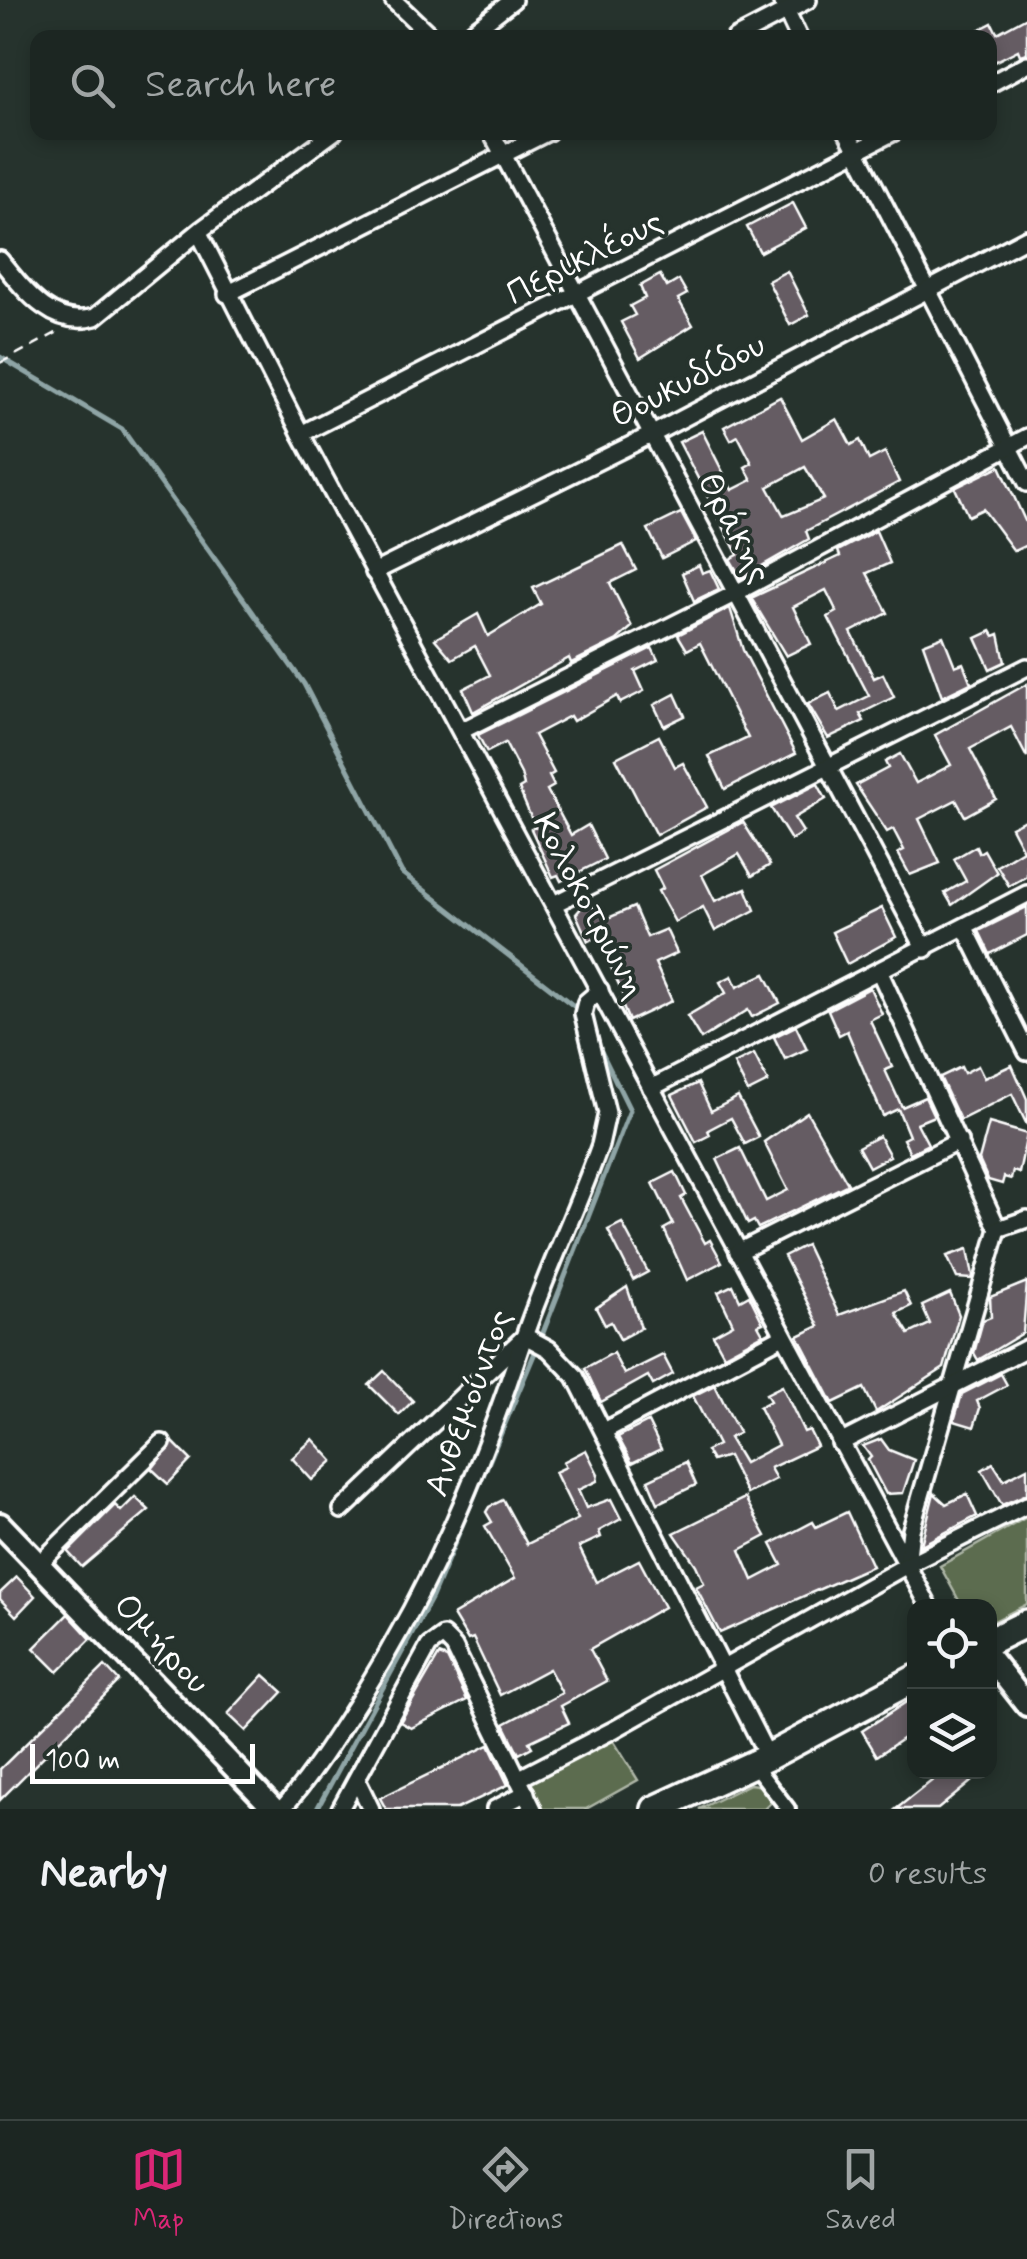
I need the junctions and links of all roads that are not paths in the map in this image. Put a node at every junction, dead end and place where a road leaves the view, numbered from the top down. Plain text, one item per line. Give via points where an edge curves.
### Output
1 (393, 0) edge
2 (513, 0) edge
3 (808, 0) edge
4 (784, 6) edge
5 (425, 30) edge
6 (474, 30) edge
7 (746, 30) edge
8 (796, 30) edge
9 (1027, 64) edge
10 (997, 80) edge
11 (323, 140) edge
12 (494, 140) edge
13 (533, 140) edge
14 (852, 140) edge
15 (879, 140) edge
16 (857, 152) junction
17 (503, 156) junction
18 (199, 233) junction
19 (1027, 238) edge
20 (0, 260) edge
21 (926, 290) junction
22 (227, 294) junction
23 (576, 297) junction
24 (300, 434) junction
25 (651, 435) junction
26 (1027, 438) edge
27 (1009, 446) junction
28 (1027, 482) edge
29 (374, 572) junction
30 (734, 594) junction
31 (1027, 667) edge
32 (461, 731) junction
33 (827, 770) junction
34 (1027, 894) edge
35 (554, 904) junction
36 (965, 928) junction
37 (925, 949) junction
38 (880, 973) junction
39 (600, 990) junction
40 (1027, 1052) edge
41 (652, 1088) junction
42 (959, 1140) junction
43 (1027, 1218) edge
44 (998, 1229) junction
45 (738, 1252) junction
46 (525, 1336) junction
47 (783, 1336) junction
48 (1027, 1348) edge
49 (952, 1385) junction
50 (604, 1431) junction
51 (162, 1443) dead end
52 (840, 1443) junction
53 (1027, 1505) edge
54 (342, 1510) dead end
55 (0, 1524) edge
56 (41, 1562) junction
57 (907, 1565) junction
58 (926, 1599) edge
59 (1027, 1624) edge
60 (997, 1639) edge
61 (722, 1667) junction
62 (997, 1667) edge
63 (907, 1683) edge
64 (1027, 1705) edge
65 (761, 1761) junction
66 (357, 1780) junction
67 (522, 1786) junction
68 (274, 1809) edge
69 (282, 1809) edge
70 (340, 1809) edge
71 (372, 1809) edge
72 (496, 1809) edge
73 (534, 1809) edge
74 (654, 1809) edge
75 (788, 1809) edge

1 - 5 street
2 - 6 street
3 - 4 street
4 - 7 street
4 - 8 street
9 - 10 street
11 - 18 street
12 - 17 street, Θράκης
13 - 17 street
14 - 16 street
15 - 16 street, Περικλέους
16 - 21 street
16 - 23 street, Περικλέους
17 - 22 street
17 - 23 street, Θράκης
18 - 20 street via 108,310 74,323 37,299
18 - 22 street, Κολοκοτρώνη
19 - 21 street, Θουκυδίδου
21 - 25 street, Θουκυδίδου
21 - 27 street
22 - 24 street, Κολοκοτρώνη
23 - 24 street, Περικλέους
23 - 25 street, Θράκης
24 - 29 street, Κολοκοτρώνη
25 - 29 street, Θουκυδίδου
25 - 30 street, Θράκης
26 - 27 street
27 - 28 street
27 - 30 street
29 - 32 street, Κολοκοτρώνη
30 - 32 street
30 - 33 street, Θράκης
31 - 33 street
32 - 35 street, Κολοκοτρώνη
33 - 35 street
33 - 37 street, Θράκης
34 - 36 street
35 - 39 street, Κολοκοτρώνη
36 - 37 street
36 - 40 street
37 - 38 street
38 - 41 street
38 - 42 street
39 - 41 street, Κολοκοτρώνη
39 - 46 street, Ανθεμούντος via 583,1014 607,1113 583,1194
41 - 45 street, Κολοκοτρώνη
42 - 44 street
42 - 45 street
43 - 44 street
44 - 49 street
45 - 47 street, Κολοκοτρώνη
46 - 50 street via 564,1360
46 - 54 street
46 - 69 street, Ανθεμούντος via 492,1437 436,1568 310,1777
47 - 50 street
47 - 52 street, Κολοκοτρώνη
48 - 49 street
49 - 52 street
49 - 57 street
50 - 61 street
51 - 56 street
52 - 57 street, Κολοκοτρώνη
53 - 57 street
55 - 56 street, Ομήρου
56 - 68 street, Ομήρου
57 - 58 street, Κολοκοτρώνη
57 - 61 street
59 - 60 main road
61 - 65 street
61 - 67 street
62 - 64 street
63 - 65 main road
65 - 74 main road
65 - 75 street
66 - 67 street via 428,1646 443,1636
66 - 70 street
66 - 71 street
67 - 72 street
67 - 73 street

